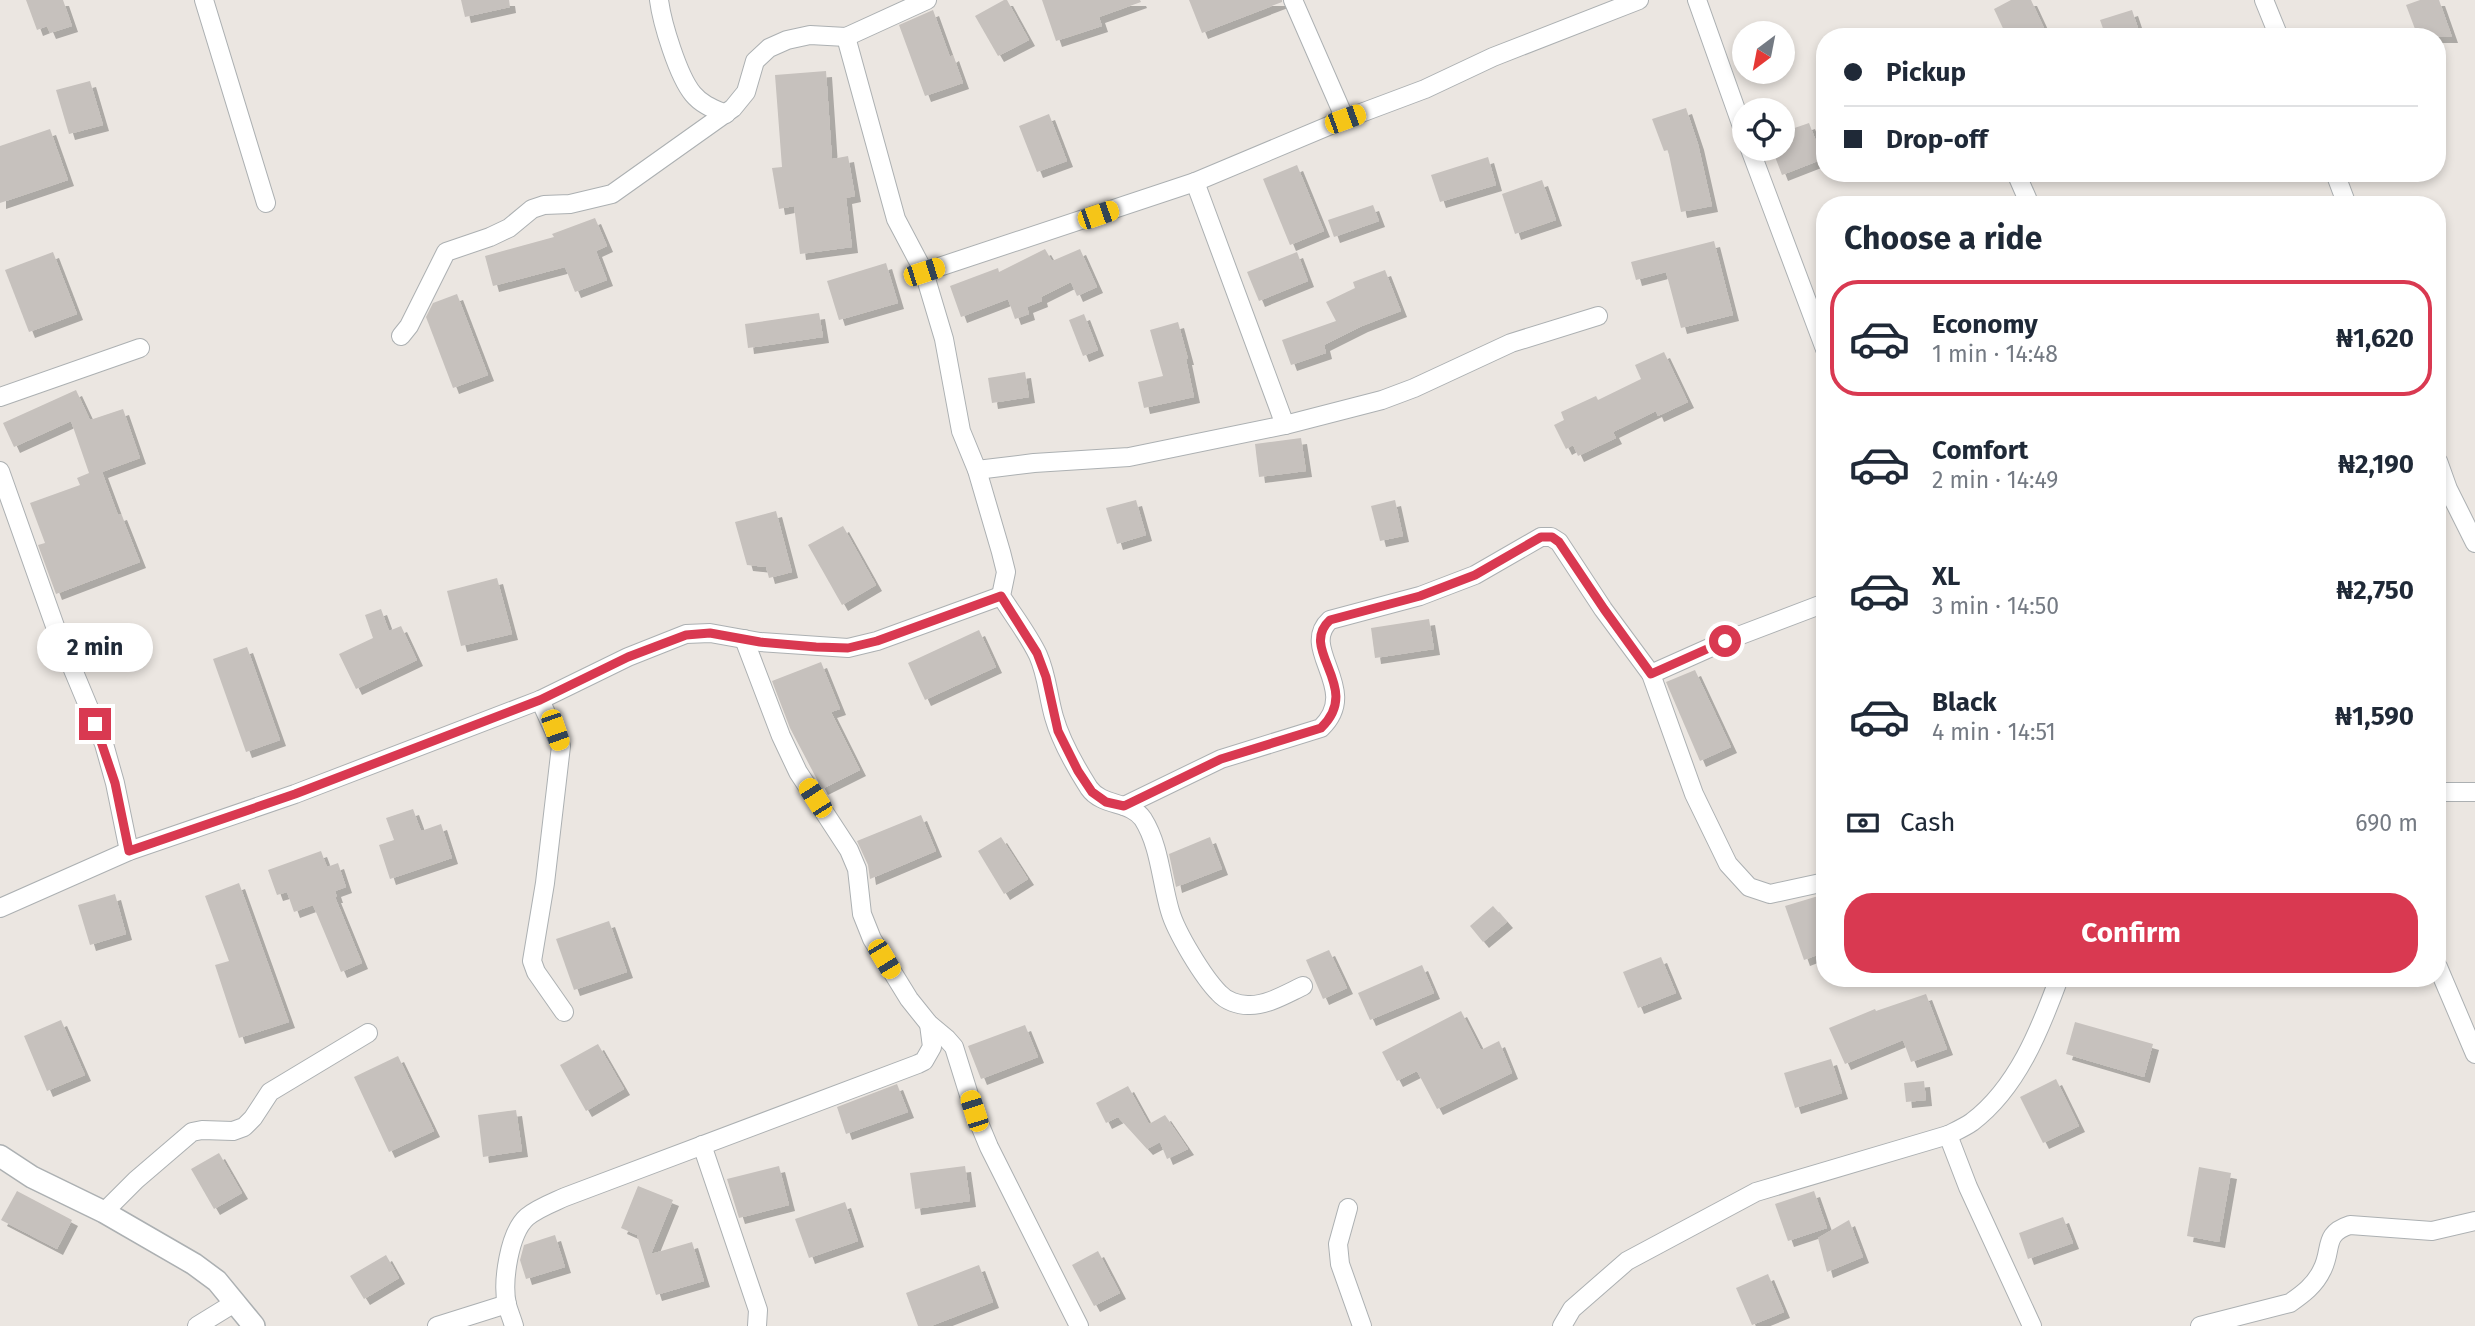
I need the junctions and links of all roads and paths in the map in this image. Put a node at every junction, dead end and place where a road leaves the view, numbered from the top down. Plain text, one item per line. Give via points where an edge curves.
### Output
1 (205, 0) edge
2 (659, 0) edge
3 (927, 0) edge
4 (1293, 0) edge
5 (1639, 0) edge
6 (1697, 0) edge
7 (2264, 0) edge
8 (2275, 28) edge
9 (846, 37) junction
10 (1732, 98) edge
11 (726, 114) junction
12 (1345, 119) junction
13 (1754, 161) edge
14 (1195, 182) junction
15 (266, 203) dead end
16 (924, 272) junction
17 (1598, 316) dead end
18 (1816, 325) edge
19 (401, 336) dead end
20 (140, 348) dead end
21 (0, 397) edge
22 (1285, 425) junction
23 (977, 470) junction
24 (0, 471) edge
25 (2446, 483) edge
26 (2475, 543) edge
27 (1001, 596) junction
28 (1816, 606) edge
29 (744, 639) junction
30 (1651, 674) junction
31 (540, 700) junction
32 (2446, 792) edge
33 (2475, 792) edge
34 (1124, 806) junction
35 (129, 851) junction
36 (1816, 884) edge
37 (0, 908) edge
38 (1303, 986) dead end
39 (2056, 987) edge
40 (2446, 987) edge
41 (564, 1012) dead end
42 (929, 1024) junction
43 (368, 1033) dead end
44 (2475, 1054) edge
45 (1948, 1135) junction
46 (702, 1145) junction
47 (0, 1156) edge
48 (1348, 1208) dead end
49 (104, 1212) junction
50 (2475, 1221) edge
51 (236, 1302) junction
52 (507, 1304) junction
53 (197, 1326) edge
54 (254, 1326) edge
55 (437, 1326) edge
56 (514, 1326) edge
57 (757, 1326) edge
58 (1079, 1326) edge
59 (1362, 1326) edge
60 (1562, 1326) edge
61 (2032, 1326) edge
62 (2200, 1326) edge

1 - 15 street
2 - 11 street via 680,72 691,92 708,107
3 - 9 street
4 - 12 street
5 - 12 street
6 - 10 street
7 - 8 street
9 - 11 street via 810,35 769,48 755,61 746,92
9 - 16 street via 896,219
11 - 19 street via 612,194 532,209 509,228 446,252
12 - 14 street
13 - 18 street
14 - 16 street
14 - 22 street
16 - 23 street via 944,339 961,431
17 - 22 street via 1511,343 1382,400
20 - 21 street
22 - 23 street via 1129,457
23 - 27 street via 1006,572
24 - 35 street via 56,629 104,744
25 - 26 street
27 - 29 street via 848,648
27 - 34 street via 1037,653 1058,731 1078,771 1092,792 1106,802
28 - 30 street
29 - 31 street via 710,633 686,635
29 - 42 street via 798,772 849,850 872,939
30 - 34 street via 1559,542 1541,537 1475,575 1420,596 1330,620 1319,637 1336,698 1330,719 1321,728 1221,759
30 - 36 street via 1694,794 1728,864 1749,887 1770,894
31 - 35 street via 295,794
31 - 41 street via 561,746 532,961
32 - 33 street
34 - 38 street via 1142,817 1156,850 1176,926 1219,994 1238,1004 1261,1004
35 - 37 street
39 - 45 street via 2008,1086 1972,1122
40 - 44 street
42 - 46 street via 932,1047 924,1061
42 - 58 street via 954,1047 989,1147
43 - 49 street via 270,1092 244,1127 192,1132
45 - 60 street via 1756,1192 1627,1261 1572,1309
45 - 61 street
46 - 52 street via 565,1197 525,1219 507,1266
46 - 57 street via 758,1310
47 - 49 street
48 - 59 street via 1338,1244 1340,1264
49 - 51 street via 194,1264
50 - 62 street via 2432,1231 2338,1229 2331,1236 2324,1268 2299,1297
51 - 53 street
51 - 54 street
52 - 55 street
52 - 56 street

